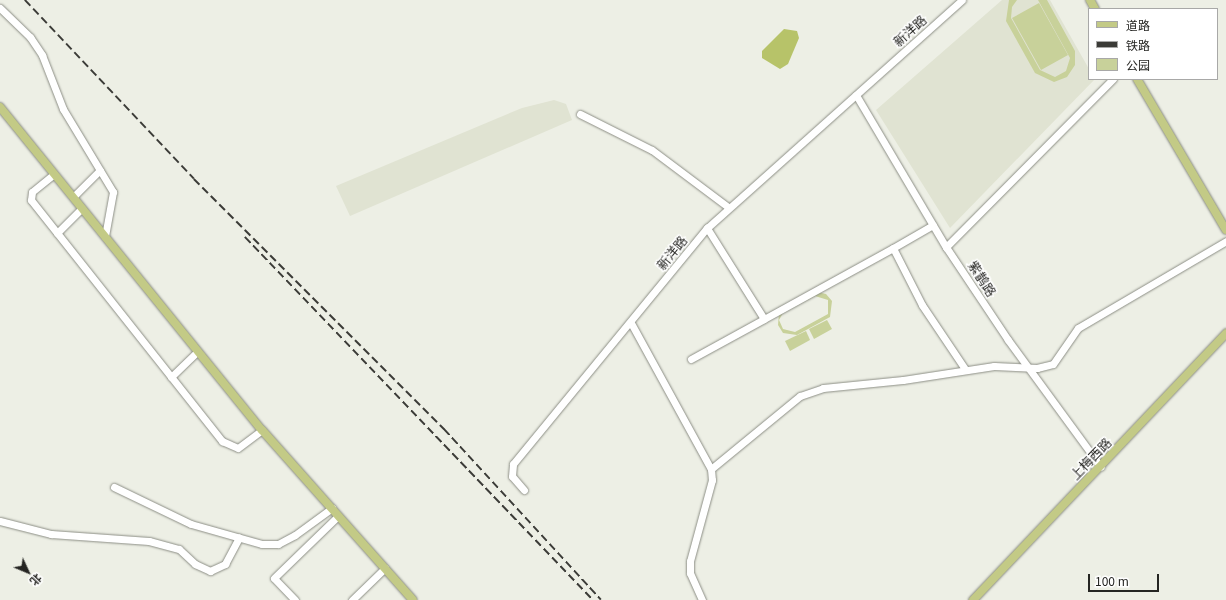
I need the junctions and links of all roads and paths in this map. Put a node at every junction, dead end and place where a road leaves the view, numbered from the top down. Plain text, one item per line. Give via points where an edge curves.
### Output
1 (962, 0) edge
2 (0, 8) edge
3 (1112, 80) edge
4 (1138, 80) edge
5 (856, 95) junction
6 (0, 107) edge
7 (580, 114) dead end
8 (100, 170) junction
9 (54, 174) junction
10 (73, 197) junction
11 (728, 206) junction
12 (82, 208) junction
13 (934, 225) junction
14 (707, 228) junction
15 (1226, 230) edge
16 (57, 233) junction
17 (105, 236) junction
18 (1226, 242) edge
19 (946, 247) junction
20 (893, 248) junction
21 (764, 319) junction
22 (631, 323) junction
23 (1226, 333) edge
24 (198, 351) junction
25 (691, 359) dead end
26 (1028, 368) junction
27 (965, 369) junction
28 (171, 377) junction
29 (262, 430) junction
30 (1101, 467) junction
31 (711, 469) junction
32 (114, 487) dead end
33 (524, 490) dead end
34 (332, 508) junction
35 (338, 516) junction
36 (0, 521) edge
37 (239, 538) junction
38 (385, 568) junction
39 (296, 600) edge
40 (352, 600) edge
41 (413, 600) edge
42 (702, 600) edge
43 (973, 600) edge

1 - 5 street, 新洋路
2 - 8 street via 30,37 42,54 63,109
3 - 19 street
4 - 15 main road
5 - 11 street, 新洋路
5 - 13 street, 紫鹊路
6 - 9 main road
7 - 11 street via 652,150
8 - 10 street
8 - 17 street via 113,192
9 - 10 main road
9 - 16 street via 32,192 31,200
10 - 12 main road
11 - 14 street, 新洋路
12 - 16 street
12 - 17 main road
13 - 19 street, 紫鹊路
13 - 20 street
14 - 21 street
14 - 22 street, 新洋路
16 - 28 street
17 - 24 main road
18 - 26 street via 1078,328 1053,364
19 - 26 street, 紫鹊路
20 - 21 street
20 - 27 street via 922,305
21 - 25 street
22 - 31 street
22 - 33 street, 新洋路 via 575,385 513,464 512,476
23 - 30 main road, 上梅西路
24 - 28 street
24 - 29 main road
26 - 27 street
26 - 30 street, 紫鹊路
27 - 31 street via 903,380 834,384 800,396
28 - 29 street via 222,441 238,448
29 - 34 main road
30 - 43 main road, 上梅西路
31 - 42 street via 712,480 690,561 690,573
32 - 37 street via 191,524
34 - 35 main road
34 - 37 street via 278,544 262,544
35 - 38 main road
35 - 39 street via 274,578
36 - 37 street via 52,534 149,541 179,549 195,564 210,571 225,564
38 - 40 street
38 - 41 main road

